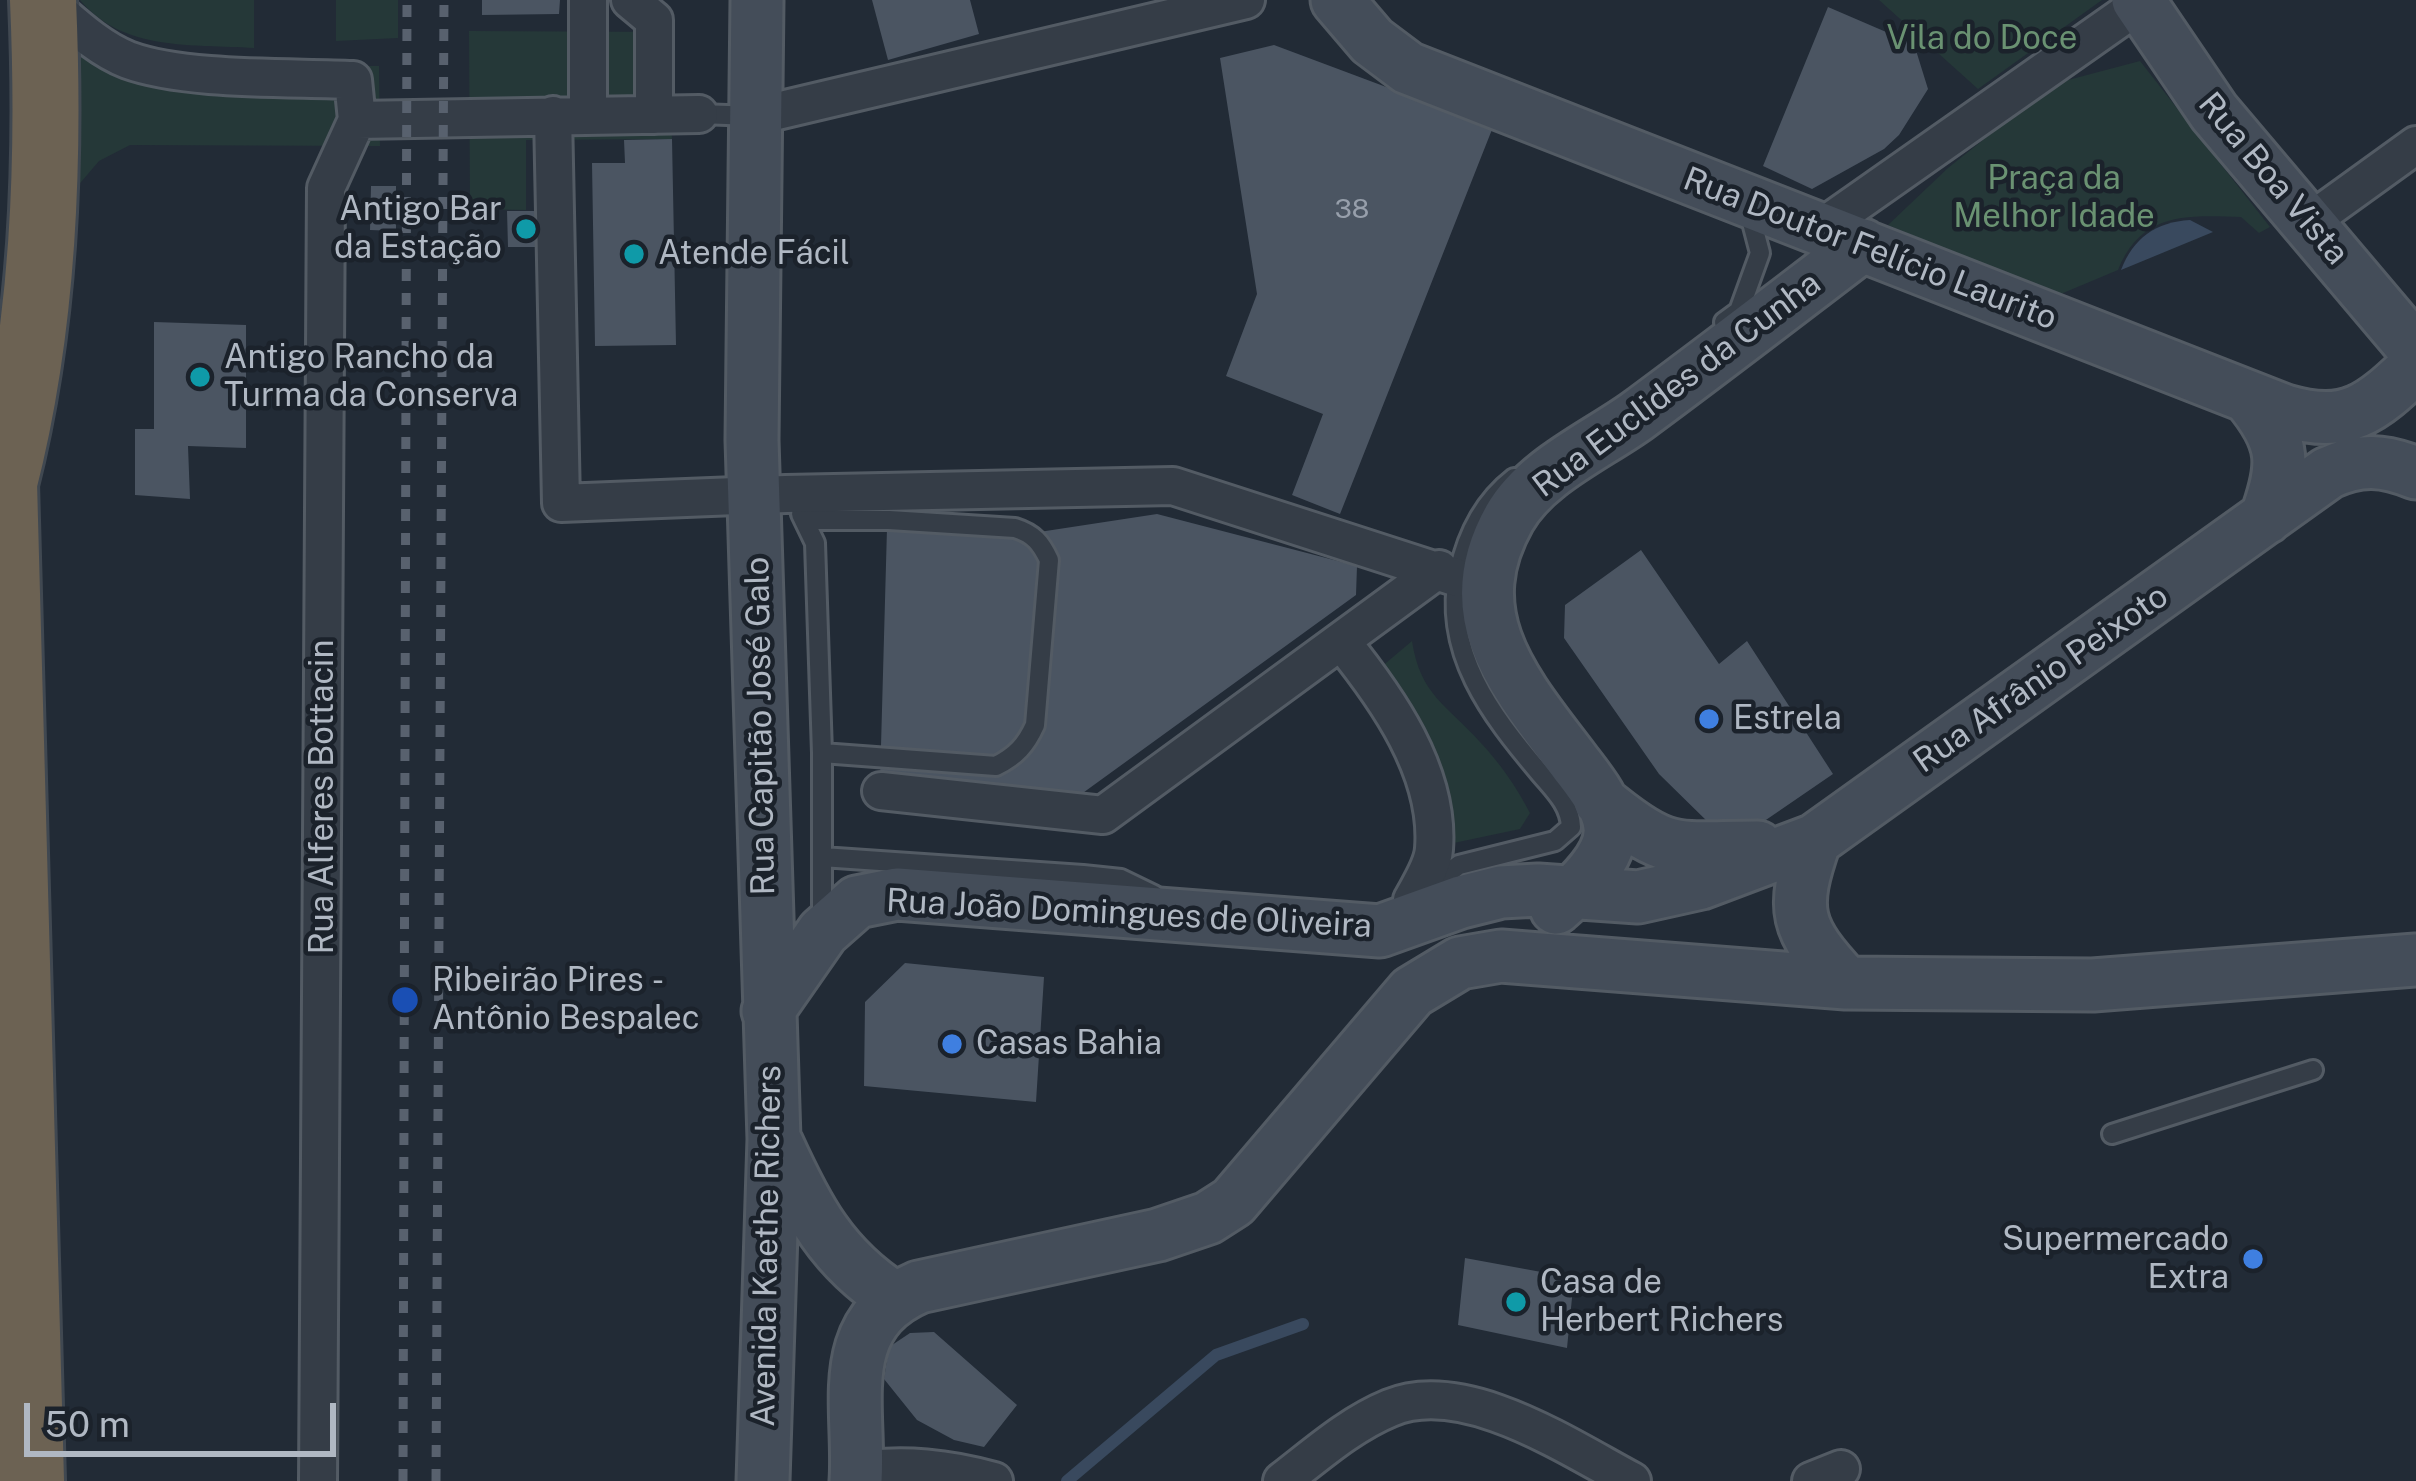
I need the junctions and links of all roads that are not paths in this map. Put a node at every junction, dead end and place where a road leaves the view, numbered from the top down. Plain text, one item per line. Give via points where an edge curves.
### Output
1 (44, 0) edge
2 (588, 0) edge
3 (630, 0) edge
4 (757, 0) edge
5 (1246, 0) edge
6 (1336, 0) edge
7 (2139, 2) edge
8 (699, 114) joint
9 (570, 115) junction
10 (654, 115) junction
11 (757, 116) junction
12 (357, 120) junction
13 (2416, 146) edge
14 (1747, 202) junction
15 (2308, 223) junction
16 (1842, 236) junction
17 (1702, 338) dead end
18 (2416, 351) edge
19 (2416, 366) edge
20 (2249, 398) junction
21 (1572, 434) dead end
22 (6, 448) edge
23 (2392, 467) edge
24 (782, 503) junction
25 (2266, 518) junction
26 (1448, 574) junction
27 (1341, 641) junction
28 (823, 753) junction
29 (881, 791) dead end
30 (1600, 801) junction
31 (1805, 843) junction
32 (822, 857) junction
33 (1573, 892) junction
34 (1412, 900) junction
35 (823, 932) junction
36 (1501, 956) junction
37 (2416, 960) edge
38 (1846, 983) junction
39 (768, 1011) junction
40 (2313, 1070) dead end
41 (2112, 1134) dead end
42 (774, 1139) junction
43 (13, 1269) edge
44 (894, 1298) junction
45 (848, 1477) edge
46 (31, 1481) edge
47 (318, 1481) edge
48 (763, 1481) edge
49 (994, 1481) edge
50 (1282, 1481) edge
51 (1632, 1481) edge

1 - 12 street via 126,60 172,71 353,80
1 - 22 highway via 42,232
2 - 9 street
3 - 10 street via 654,20
4 - 11 main road, Rua Capitão José Galo
5 - 11 street
6 - 14 main road, Rua Doutor Felício Laurito via 1408,68
7 - 15 main road, Rua Boa Vista via 2215,112
7 - 16 street
8 - 10 street
8 - 11 lane
9 - 10 street
9 - 12 street
9 - 24 street via 561,503
11 - 24 main road, Rua Capitão José Galo via 752,440
12 - 47 street, Rua Alferes Bottacin via 326,188
13 - 15 street
14 - 16 main road, Rua Doutor Felício Laurito
14 - 17 lane via 1760,253 1739,311
15 - 18 main road, Rua Boa Vista
16 - 20 main road, Rua Doutor Felício Laurito
16 - 30 main road, Rua Euclides da Cunha via 1633,419 1563,465 1511,514 1498,542 1487,579 1492,635
19 - 20 main road, Rua Doutor Felício Laurito via 2360,413 2335,419
20 - 25 main road via 2278,443 2281,469
21 - 26 lane via 1490,496
22 - 43 highway
23 - 25 main road, Rua Afrânio Peixoto via 2349,463
24 - 26 street via 1173,486
24 - 28 lane via 815,543
24 - 28 lane via 1016,528 1030,532 1049,560 1035,725 1013,757 996,766
24 - 39 main road, Rua Capitão José Galo
25 - 31 main road, Rua Afrânio Peixoto
26 - 27 street
26 - 34 lane via 1464,660 1480,694 1570,810 1571,827 1555,841 1459,865
27 - 29 street via 1103,815
27 - 34 street via 1421,768 1435,854
28 - 32 lane
30 - 31 main road, Rua Euclides da Cunha via 1662,844 1705,850
30 - 33 main road via 1610,828 1606,847
31 - 33 main road, Rua João Domingues de Oliveira via 1701,883 1638,897
31 - 38 main road via 1800,916 1811,946
32 - 34 lane via 1083,874 1162,899 1394,914
32 - 35 lane
33 - 35 main road, Rua João Domingues de Oliveira via 1502,892 1380,931 896,893 857,902
33 - 36 main road
35 - 39 main road, Rua João Domingues de Oliveira
36 - 38 main road
36 - 44 main road via 1460,963 1412,992 1233,1202 1208,1218
37 - 38 main road via 2093,986
39 - 42 main road, Avenida Kaethe Richers
40 - 41 lane
42 - 44 main road via 838,1253
42 - 48 main road, Avenida Kaethe Richers
43 - 46 highway
44 - 45 main road via 867,1333 854,1372
45 - 49 street via 901,1465
50 - 51 street via 1354,1426 1394,1406 1437,1400 1527,1426

